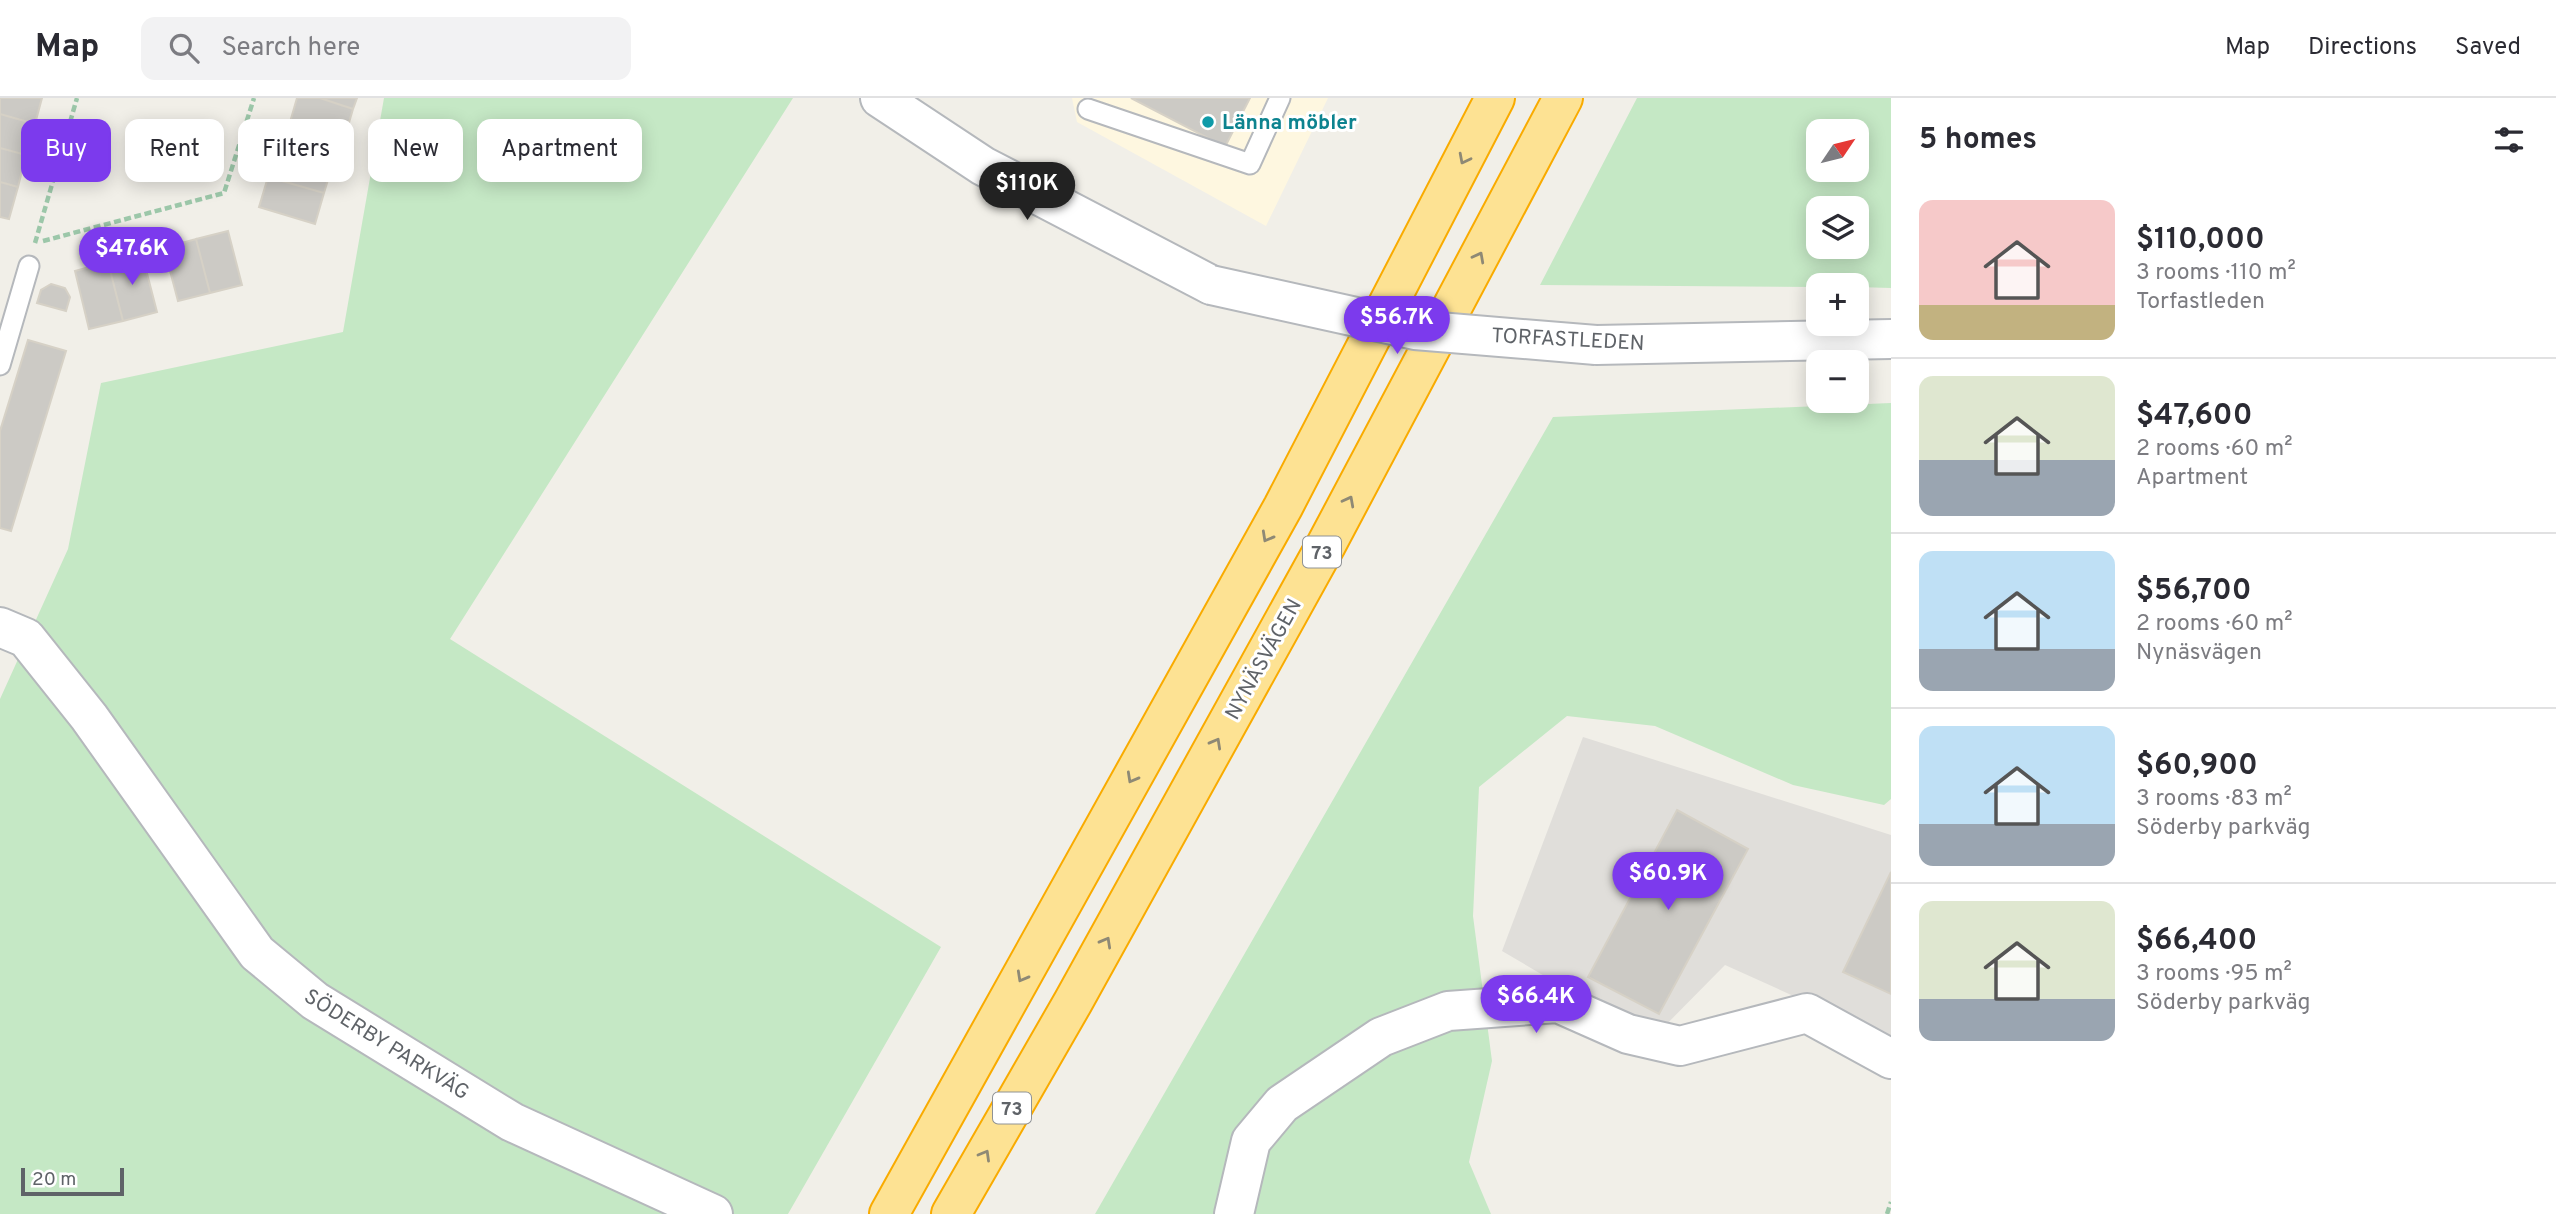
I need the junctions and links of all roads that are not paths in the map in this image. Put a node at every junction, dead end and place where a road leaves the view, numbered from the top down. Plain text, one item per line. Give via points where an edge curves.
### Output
1 (880, 98) edge
2 (1280, 98) edge
3 (1495, 98) edge
4 (1563, 98) edge
5 (1088, 108) dead end
6 (29, 266) dead end
7 (1891, 339) edge
8 (0, 365) edge
9 (0, 627) edge
10 (1891, 1059) edge
11 (712, 1214) edge
12 (889, 1214) edge
13 (951, 1214) edge
14 (1234, 1214) edge

1 - 7 street, TORFASTLEDEN, bridge via 983,166 1211,285 1415,330 1596,345
2 - 5 lane via 1250,164
3 -> 12 highway, 73 via 1283,507
13 -> 4 highway, NYNÄSVÄGEN / 73 via 1326,545
6 - 8 lane
9 - 11 street, SÖDERBY PARKVÄG via 26,638 81,707 257,953 315,1001 512,1122
10 - 14 street via 1807,1013 1680,1046 1628,1034 1559,1003 1448,1011 1381,1037 1282,1104 1251,1141

